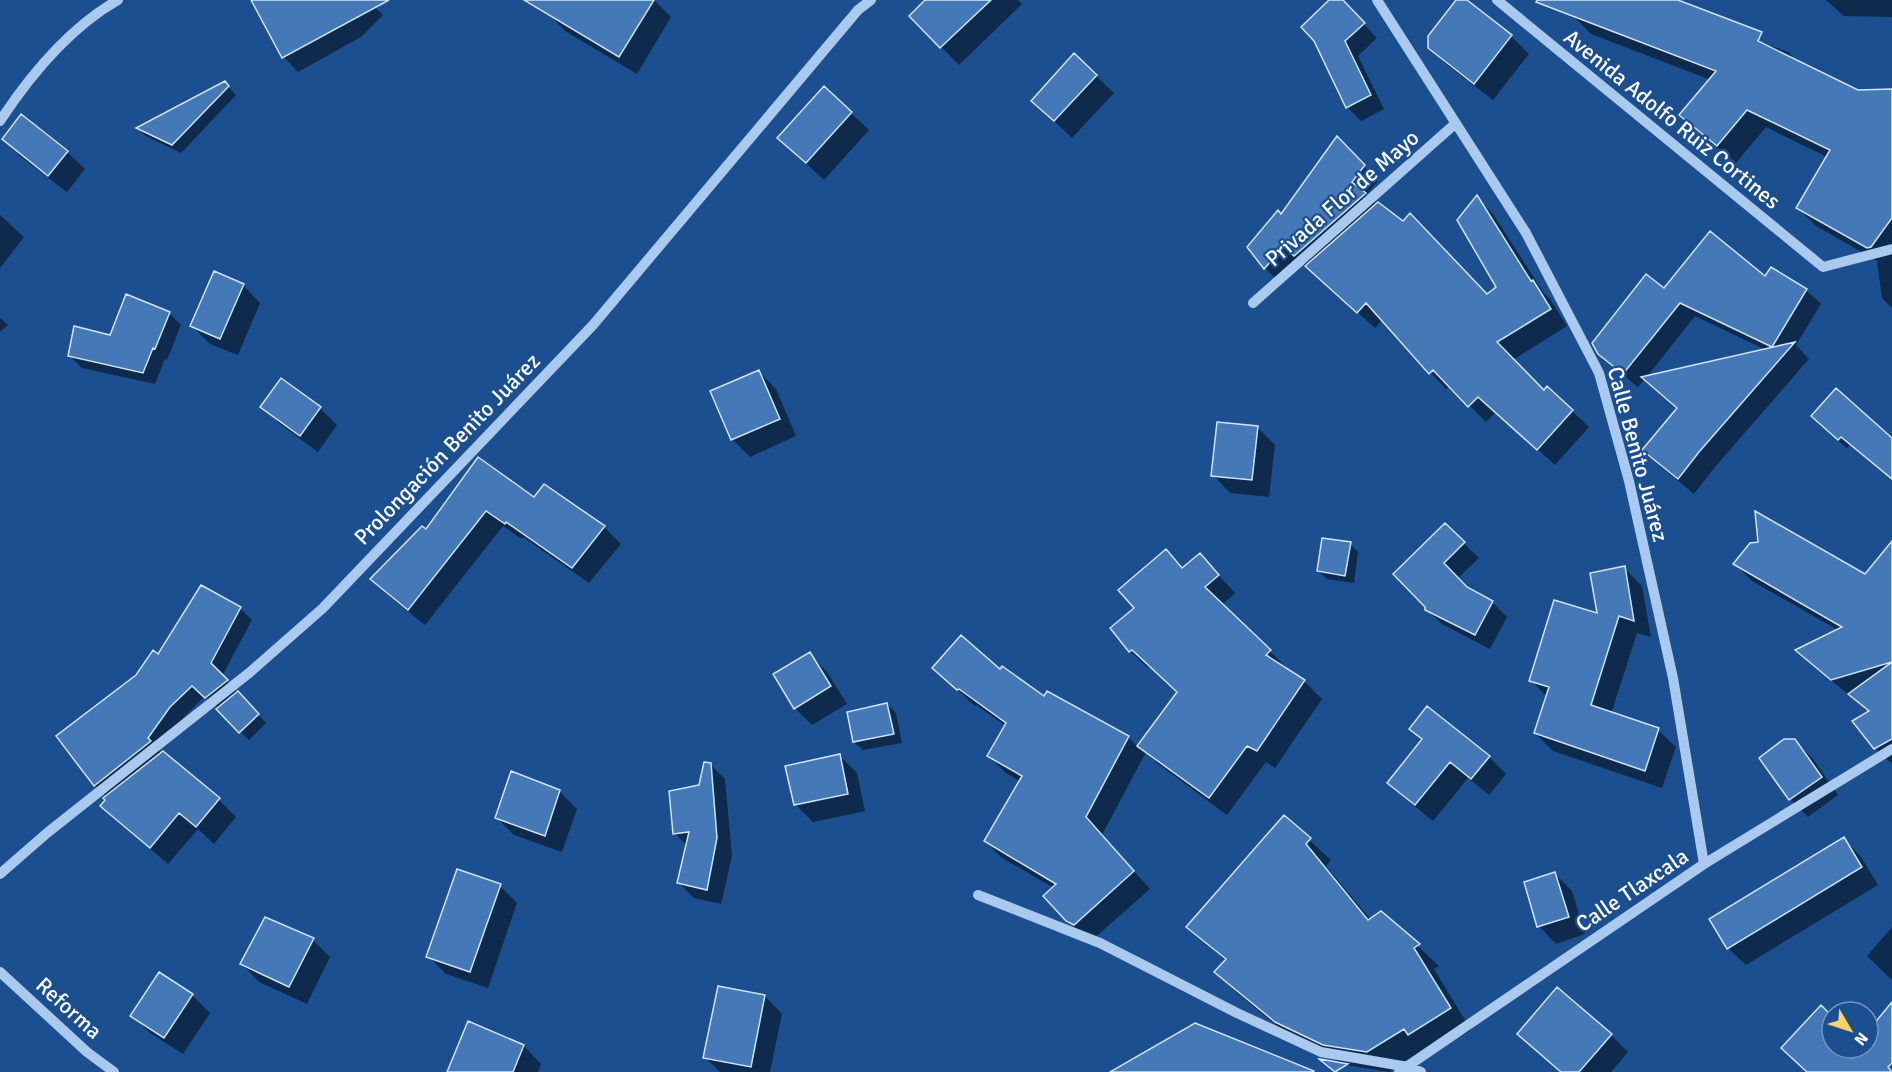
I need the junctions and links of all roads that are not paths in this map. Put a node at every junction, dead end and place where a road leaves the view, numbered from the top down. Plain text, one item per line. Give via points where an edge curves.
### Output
1 (118, 0) edge
2 (871, 0) edge
3 (1377, 0) edge
4 (1497, 0) edge
5 (0, 121) edge
6 (1456, 123) junction
7 (1892, 249) edge
8 (1253, 303) dead end
9 (1892, 749) edge
10 (1704, 864) junction
11 (0, 874) edge
12 (978, 895) dead end
13 (0, 972) edge
14 (1404, 1069) edge
15 (114, 1072) edge
16 (1421, 1072) edge

1 - 5 street via 100,10 51,54
2 - 11 street, Prolongación Benito Juárez via 858,10 593,325 323,608 249,673
3 - 6 street, Calle Benito Juárez
4 - 7 street, Avenida Adolfo Ruiz Cortines via 1823,267
6 - 8 street, Privada Flor de Mayo
6 - 10 street, Calle Benito Juárez via 1526,233 1599,373 1629,482 1672,678
9 - 10 street, Calle Tlaxcala
10 - 14 street, Calle Tlaxcala
12 - 14 street via 1100,943 1321,1052
13 - 15 street, Reforma
14 - 16 street

